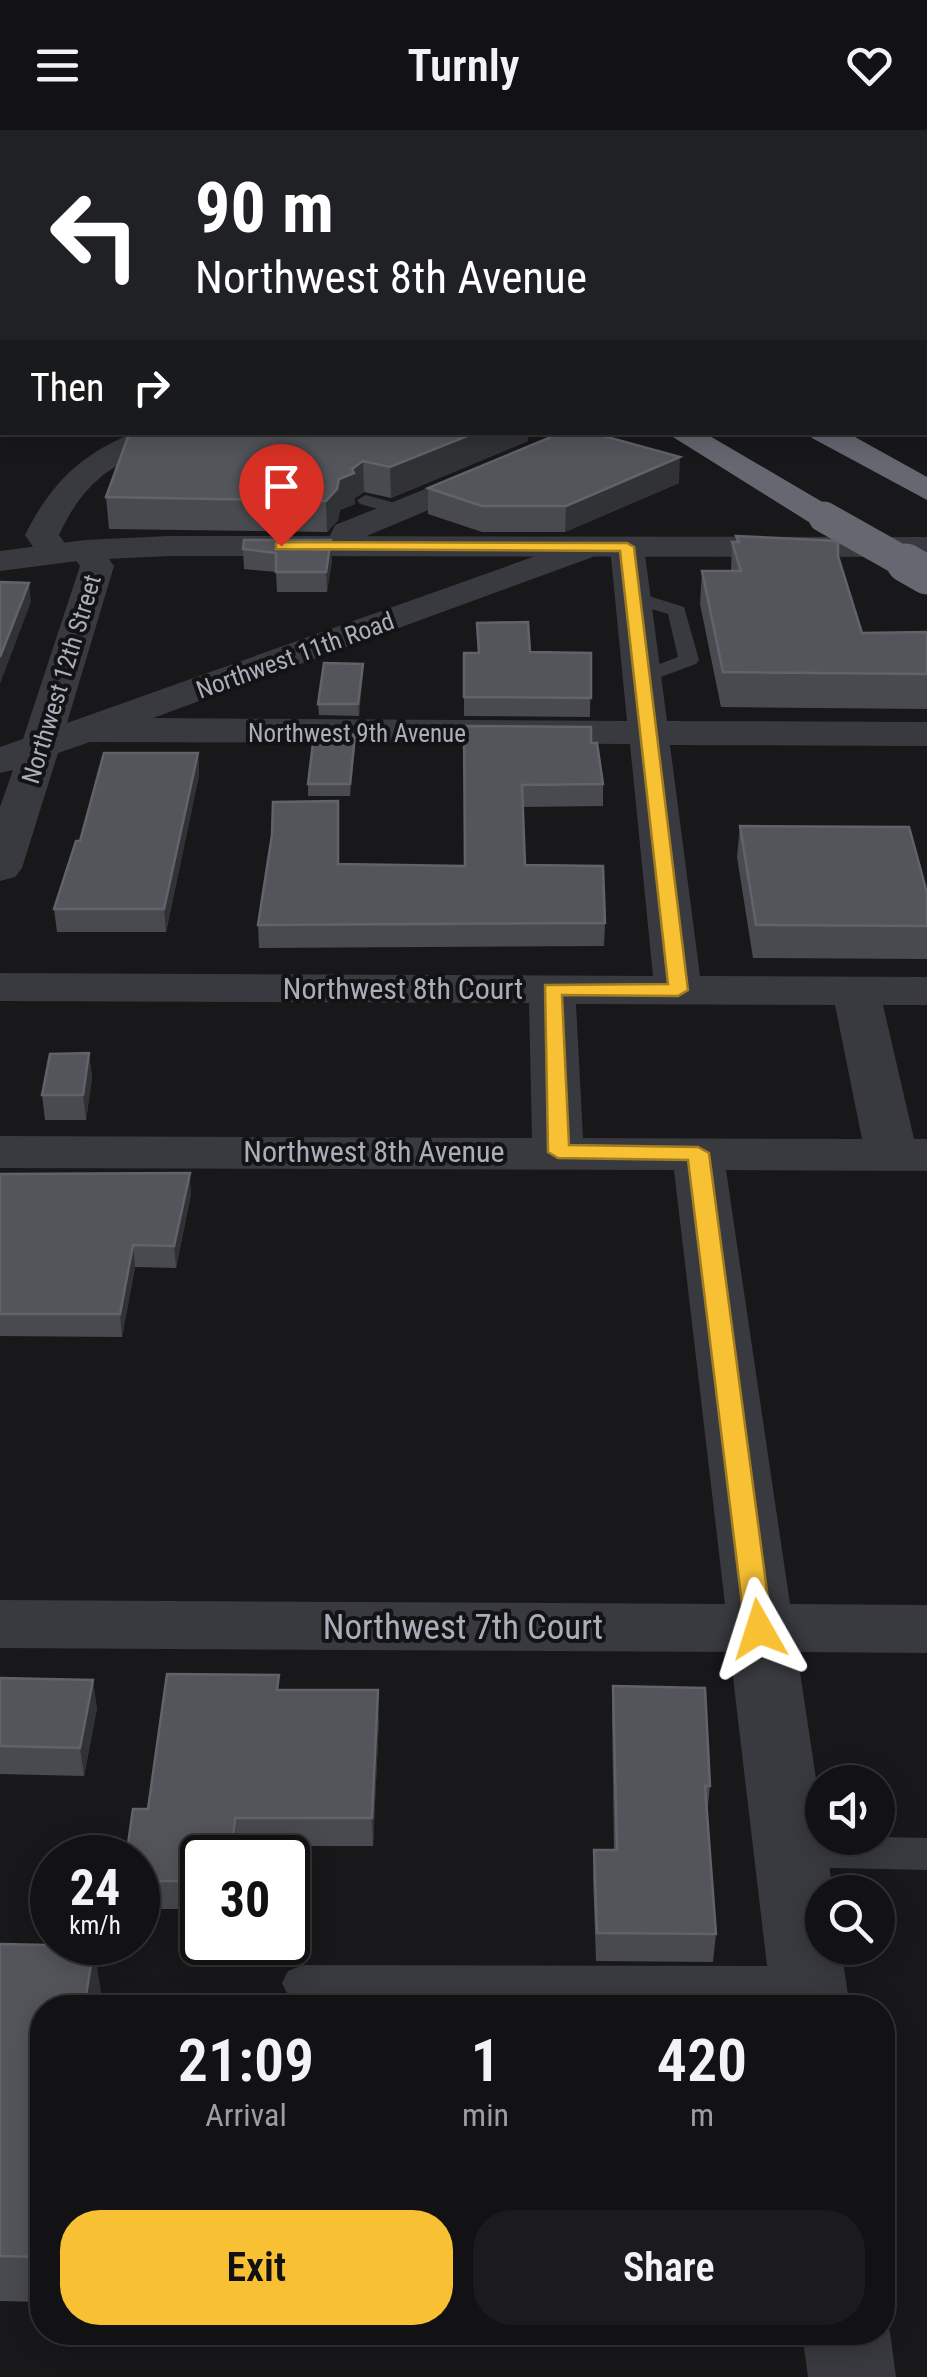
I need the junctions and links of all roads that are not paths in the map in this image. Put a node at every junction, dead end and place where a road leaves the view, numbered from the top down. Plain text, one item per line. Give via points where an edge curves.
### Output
1 (685, 435) edge
2 (828, 435) edge
3 (172, 437) edge
4 (528, 457) edge
5 (927, 490) edge
6 (366, 500) edge
7 (400, 510) junction
8 (342, 546) junction
9 (608, 547) junction
10 (927, 547) edge
11 (70, 551) junction
12 (0, 561) edge
13 (927, 576) edge
14 (86, 730) junction
15 (651, 734) junction
16 (927, 734) edge
17 (38, 747) junction
18 (0, 761) edge
19 (0, 868) edge
20 (0, 987) edge
21 (552, 990) junction
22 (678, 990) junction
23 (856, 990) junction
24 (927, 991) edge
25 (0, 1152) edge
26 (558, 1152) junction
27 (698, 1153) junction
28 (909, 1154) edge
29 (0, 1624) edge
30 (759, 1629) junction
31 (927, 1629) edge
32 (791, 1851) junction
33 (927, 1854) edge
34 (304, 1983) dead end
35 (771, 1995) edge
36 (810, 1995) edge
37 (848, 2345) edge
38 (852, 2377) edge

1 - 13 highway, bridge
2 - 5 highway
3 - 11 street via 104,457 68,485 42,534
4 - 7 street
6 - 7 lane
7 - 8 street via 347,532
8 - 9 street
8 - 11 street
9 - 10 street
9 - 14 street, Northwest 11th Road
9 - 15 street via 633,597
11 - 12 street
11 - 17 street, Northwest 12th Street via 96,566
14 - 15 street, Northwest 9th Avenue
14 - 17 street, Northwest 11th Road
15 - 16 street, Northwest 9th Avenue
15 - 22 street
17 - 18 street, Northwest 11th Road
17 - 19 street, Northwest 12th Street
20 - 21 street, Northwest 8th Court
21 - 22 street, Northwest 8th Court
21 - 26 street
22 - 23 street, Northwest 8th Court
23 - 24 street, Northwest 8th Court
23 - 28 street
25 - 26 street, Northwest 8th Avenue
26 - 27 street, Northwest 8th Avenue
27 - 28 street, Northwest 8th Avenue
27 - 30 street
29 - 30 street, Northwest 7th Court
30 - 31 street, Northwest 7th Court
30 - 32 street
32 - 33 lane
32 - 36 street
34 - 35 lane
37 - 38 street

